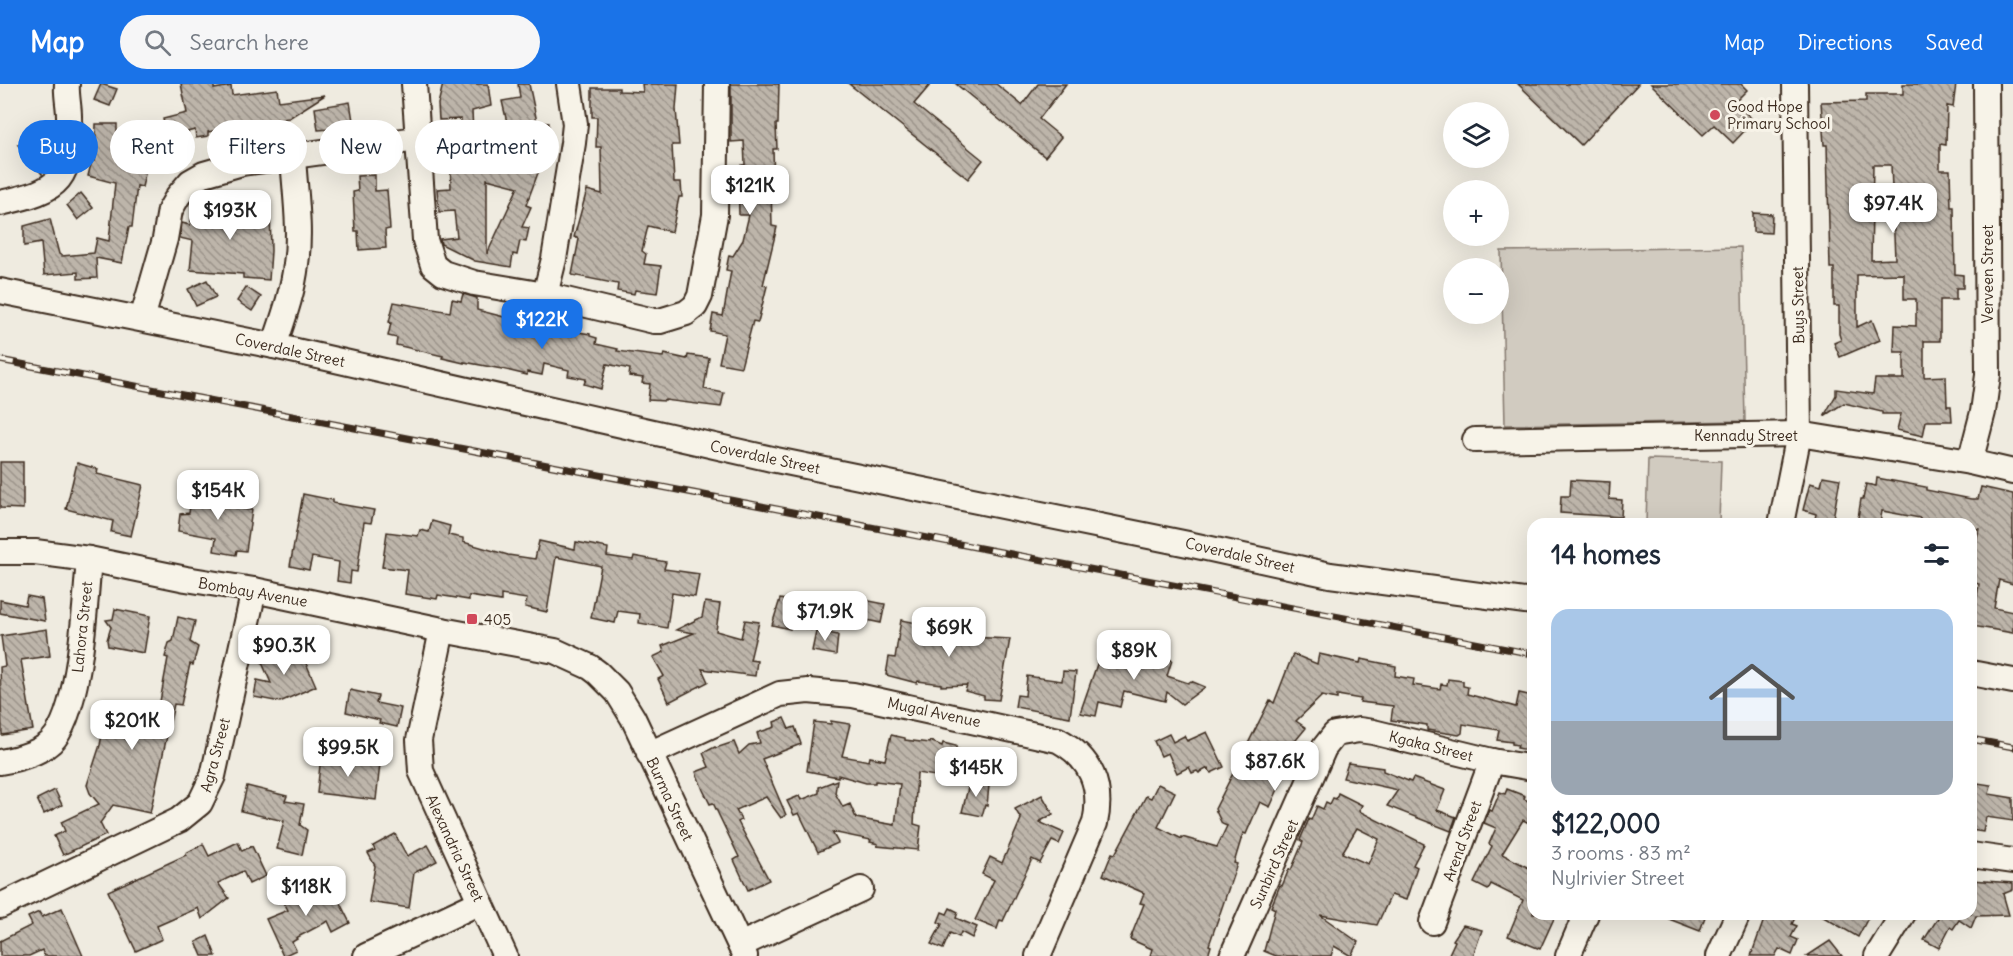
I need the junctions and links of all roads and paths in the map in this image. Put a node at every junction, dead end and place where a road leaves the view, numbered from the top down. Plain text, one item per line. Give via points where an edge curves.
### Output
1 (67, 84) edge
2 (414, 84) edge
3 (569, 84) edge
4 (717, 84) edge
5 (1795, 84) edge
6 (1986, 84) edge
7 (416, 120) edge
8 (415, 139) edge
9 (307, 155) edge
10 (207, 173) edge
11 (294, 174) edge
12 (420, 174) edge
13 (0, 203) edge
14 (0, 291) edge
15 (545, 295) junction
16 (142, 319) junction
17 (274, 346) junction
18 (1799, 434) junction
19 (1475, 440) dead end
20 (1970, 462) junction
21 (2013, 471) edge
22 (1782, 518) edge
23 (0, 552) edge
24 (89, 559) junction
25 (254, 590) junction
26 (1527, 601) edge
27 (442, 630) junction
28 (574, 659) joint
29 (1977, 674) edge
30 (2013, 681) edge
31 (1330, 739) joint
32 (649, 754) junction
33 (1492, 761) junction
34 (0, 762) edge
35 (1527, 767) edge
36 (1977, 856) edge
37 (2013, 861) edge
38 (861, 889) dead end
39 (480, 902) junction
40 (0, 906) edge
41 (1583, 920) edge
42 (1735, 920) edge
43 (1899, 920) edge
44 (1432, 922) dead end
45 (742, 950) edge
46 (366, 956) edge
47 (506, 956) edge
48 (1038, 956) edge
49 (1232, 956) edge
50 (1568, 956) edge
51 (1719, 956) edge
52 (1877, 956) edge

1 - 13 street via 70,143 62,178 37,194
2 - 7 street
3 - 15 street via 573,143
4 - 15 street via 715,215 695,306 686,313 654,321
5 - 18 street, Buys Street
6 - 20 street, Verveen Street via 1988,375
8 - 9 street
10 - 16 street via 190,182 170,210
11 - 17 street via 296,266
12 - 15 street via 425,240 433,264 443,273 474,284
14 - 16 street, Coverdale Street
16 - 17 street, Coverdale Street
17 - 26 street, Coverdale Street via 776,460 1330,575
18 - 19 street, Kennady Street
18 - 20 street, Kennady Street
18 - 22 street, Buys Street
20 - 21 street, Kennady Street
23 - 24 street, Bombay Avenue
24 - 25 street, Bombay Avenue
24 - 34 street, Lahora Street via 69,709 51,741 26,755
25 - 27 street, Bombay Avenue
25 - 40 street, Agra Street via 213,776 200,803 179,820
27 - 28 street, Bombay Avenue via 545,649
27 - 39 street, Alexandria Street via 419,740 421,771
28 - 32 street, Burma Street via 590,667 617,692
29 - 30 street
31 - 33 street, Kgaka Street via 1350,730 1373,732
31 - 49 street, Sunbird Street
32 - 45 street, Burma Street
32 - 48 street, Mugal Avenue via 780,694 802,691 853,695 1058,740 1071,747 1088,766 1095,780 1098,813
33 - 35 street, Kgaka Street
33 - 44 street, Arend Street
36 - 37 street
38 - 45 street
39 - 46 street
39 - 47 street, Alexandria Street
41 - 50 street
42 - 51 street
43 - 52 street

